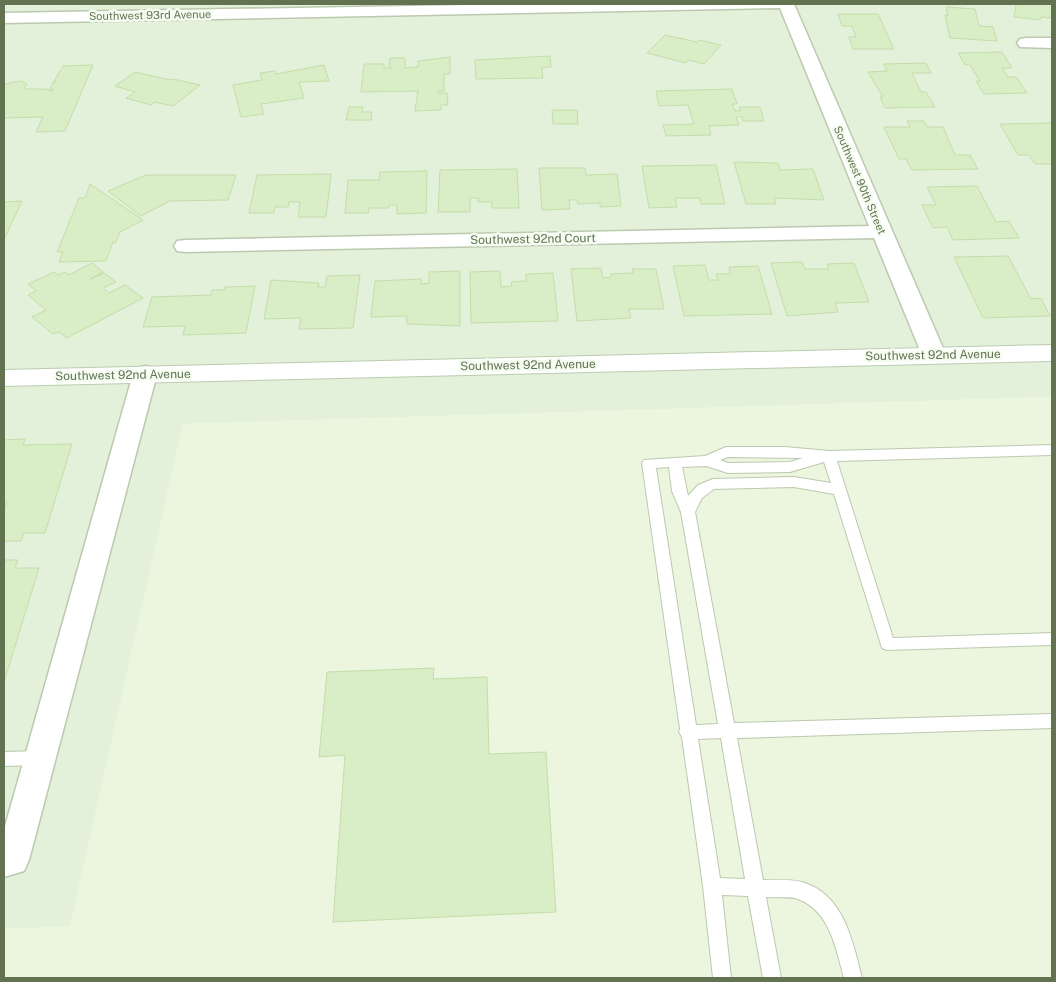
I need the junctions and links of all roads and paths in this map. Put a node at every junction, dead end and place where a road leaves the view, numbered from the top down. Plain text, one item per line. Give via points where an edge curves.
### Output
1 (777, 4) edge
2 (786, 4) edge
3 (242, 9) edge
4 (4, 18) edge
5 (1026, 43) dead end
6 (1052, 43) edge
7 (881, 232) junction
8 (185, 246) dead end
9 (1052, 353) edge
10 (934, 356) junction
11 (145, 374) junction
12 (4, 378) edge
13 (1052, 450) edge
14 (829, 456) junction
15 (675, 462) junction
16 (840, 490) junction
17 (688, 512) junction
18 (1052, 639) edge
19 (1052, 721) edge
20 (728, 731) junction
21 (688, 732) junction
22 (41, 758) junction
23 (4, 759) edge
24 (8, 861) edge
25 (712, 886) junction
26 (757, 888) junction
27 (722, 978) edge
28 (772, 978) edge
29 (853, 978) edge

1 - 3 street, Southwest 93rd Avenue
2 - 7 street, Southwest 90th Street
3 - 4 street, Southwest 93rd Avenue
5 - 6 street
7 - 8 street, Southwest 92nd Court
7 - 10 street, Southwest 90th Street
9 - 10 street, Southwest 92nd Avenue
10 - 11 street, Southwest 92nd Avenue
11 - 12 street, Southwest 92nd Avenue
11 - 22 street
13 - 14 lane
14 - 15 lane via 790,467 728,468 706,461
14 - 16 lane
15 - 17 lane via 679,491
15 - 21 lane via 649,463
16 - 17 lane via 794,482 713,484 696,492
16 - 18 lane via 887,644
17 - 20 lane
19 - 20 lane
20 - 21 lane
20 - 26 lane
21 - 25 lane
22 - 23 lane
22 - 24 street
25 - 26 lane
25 - 27 lane
26 - 28 lane
26 - 29 lane via 800,890 822,904 842,933

